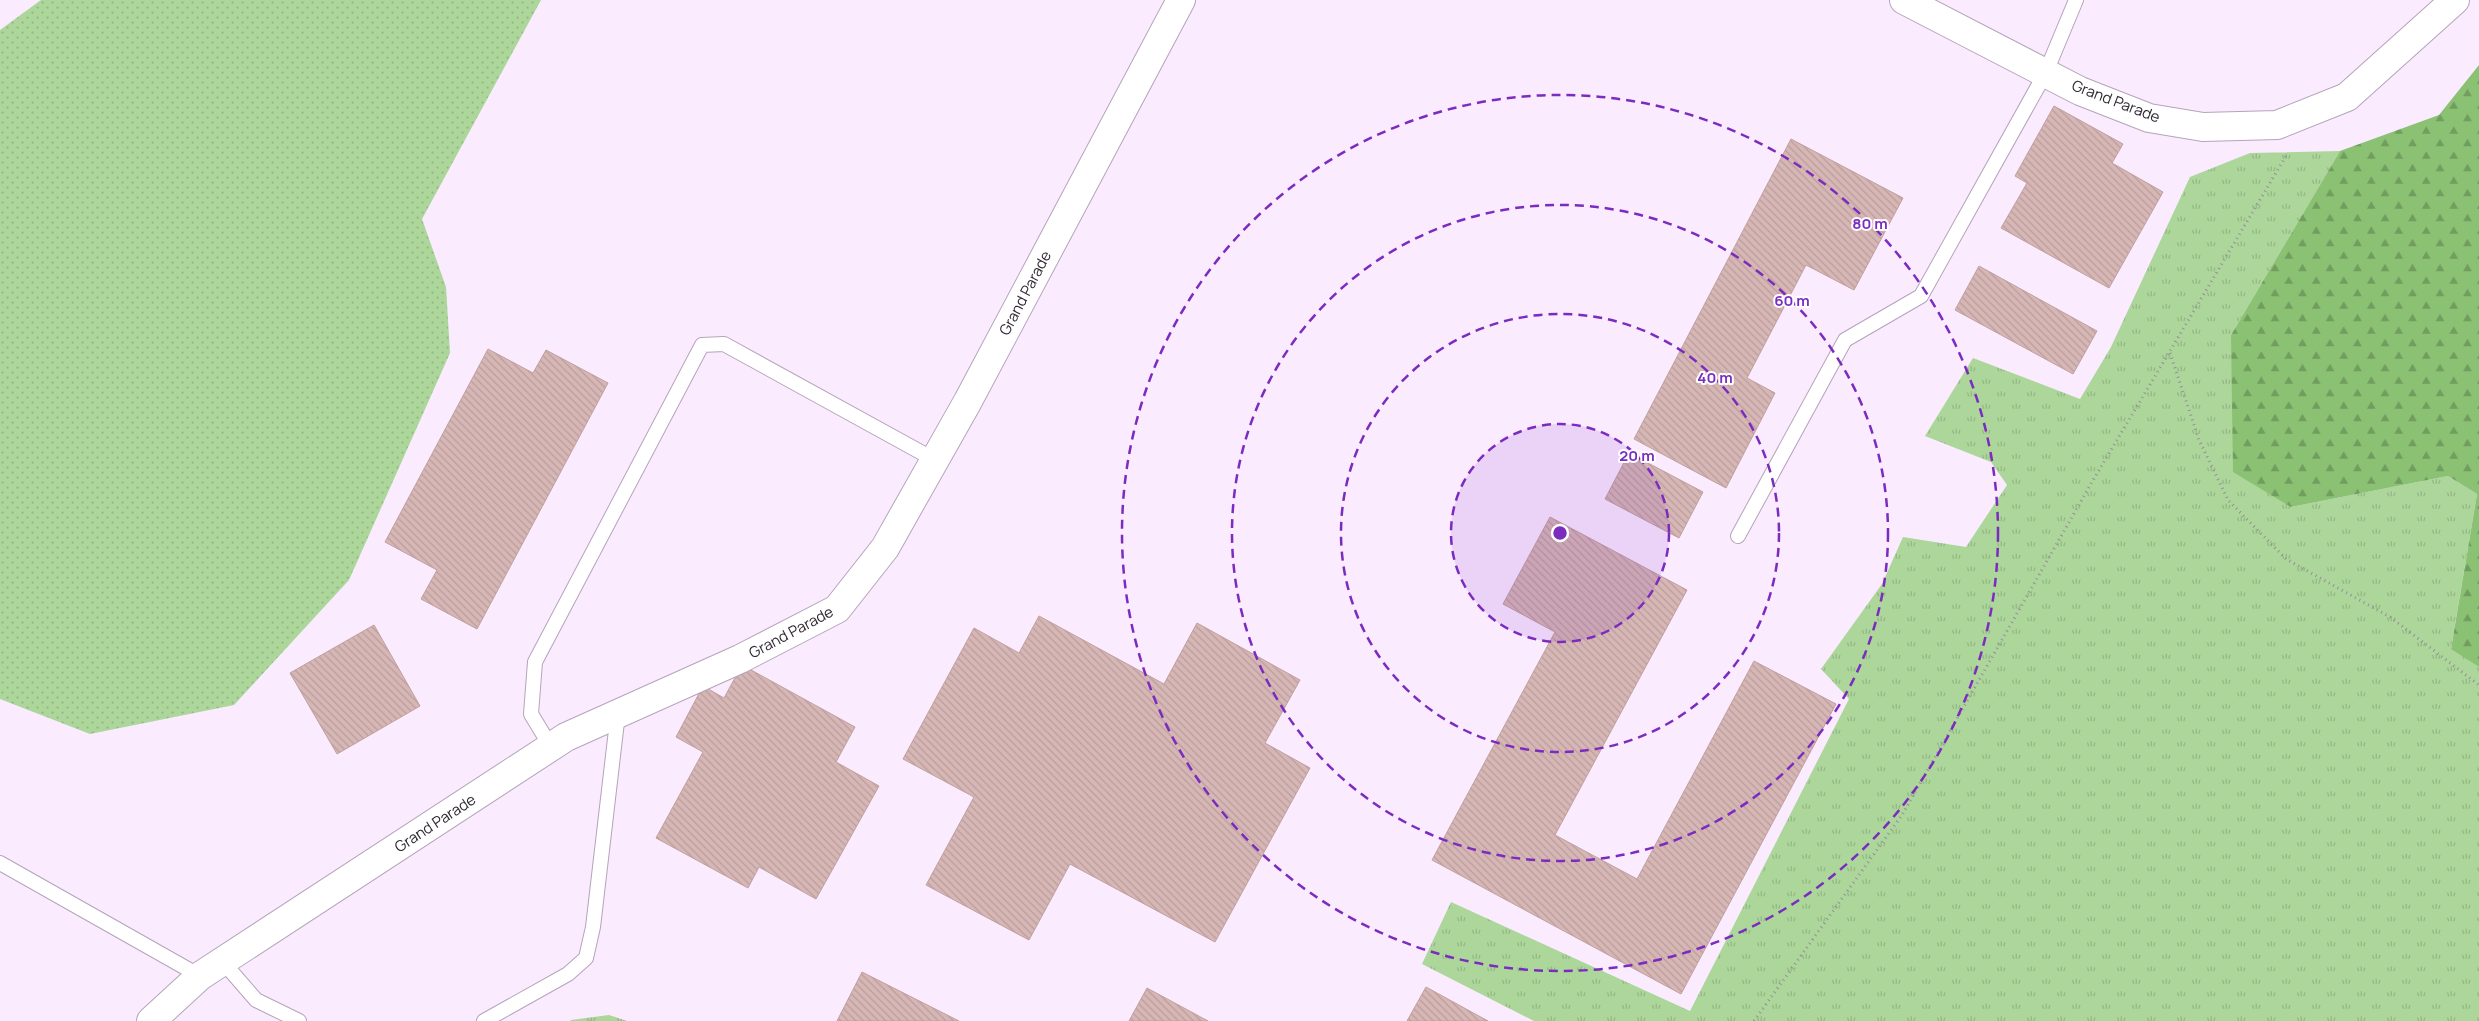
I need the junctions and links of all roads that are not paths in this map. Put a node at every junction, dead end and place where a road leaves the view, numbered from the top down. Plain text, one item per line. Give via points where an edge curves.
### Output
1 (1181, 0) edge
2 (1904, 0) edge
3 (2076, 0) edge
4 (2454, 0) edge
5 (2046, 72) junction
6 (935, 460) junction
7 (1738, 536) dead end
8 (618, 713) junction
9 (551, 746) junction
10 (0, 863) edge
11 (223, 962) junction
12 (200, 976) junction
13 (151, 1021) edge
14 (298, 1021) edge
15 (484, 1021) edge

1 - 6 street, Grand Parade
2 - 5 street, Grand Parade
3 - 5 lane
4 - 5 street, Grand Parade via 2347,97 2276,125 2203,126 2149,118 2080,91
5 - 7 lane via 1921,296 1845,340
6 - 8 street, Grand Parade via 886,548 837,609 740,659
6 - 9 lane via 724,344 702,345 535,662 531,714
8 - 9 street, Grand Parade
8 - 15 lane via 593,927 586,958 568,974
9 - 11 street, Grand Parade
10 - 12 lane
11 - 12 street, Grand Parade
11 - 14 lane via 256,1000
12 - 13 street, Grand Parade

